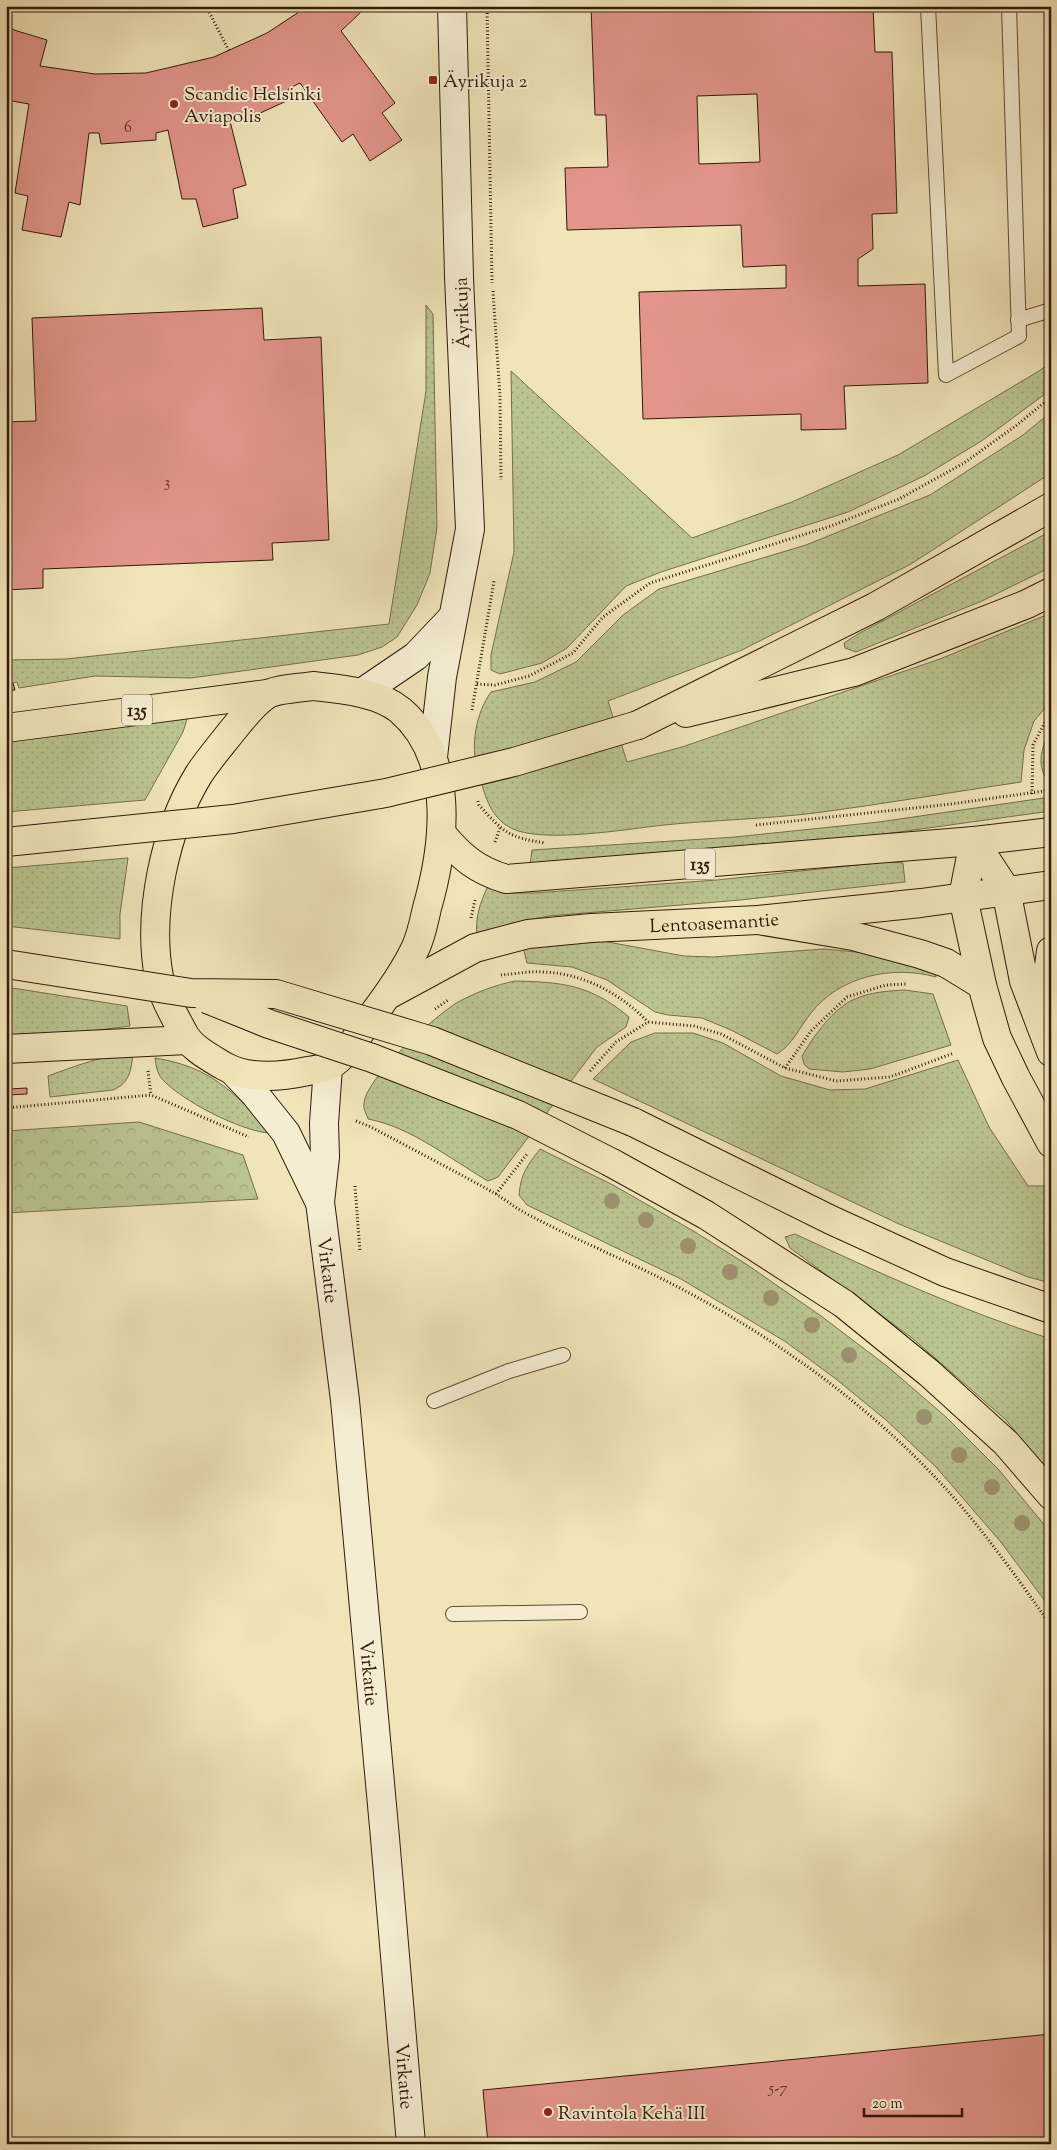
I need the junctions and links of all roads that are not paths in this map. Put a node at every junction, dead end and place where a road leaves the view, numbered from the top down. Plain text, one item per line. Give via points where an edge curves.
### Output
1 (452, 6) edge
2 (928, 6) edge
3 (1009, 6) edge
4 (1051, 310) edge
5 (1018, 320) junction
6 (1051, 507) edge
7 (1051, 592) edge
8 (452, 618) junction
9 (363, 692) junction
10 (267, 694) junction
11 (638, 725) junction
12 (6, 728) edge
13 (433, 757) junction
14 (1051, 832) edge
15 (442, 834) junction
16 (974, 841) junction
17 (6, 842) edge
18 (1051, 884) edge
19 (1006, 890) junction
20 (963, 897) junction
21 (758, 920) junction
22 (1051, 951) edge
23 (6, 964) edge
24 (982, 984) junction
25 (191, 993) junction
26 (389, 994) junction
27 (1041, 1025) junction
28 (187, 1040) junction
29 (6, 1049) edge
30 (1051, 1052) edge
31 (328, 1067) junction
32 (234, 1072) junction
33 (1051, 1143) edge
34 (320, 1202) junction
35 (1051, 1309) edge
36 (563, 1355) dead end
37 (434, 1401) dead end
38 (1051, 1495) edge
39 (580, 1612) dead end
40 (453, 1614) dead end
41 (411, 2144) edge

1 - 8 street, Äyrikuja via 470,529
2 - 5 lane via 946,375 1019,336
3 - 5 lane
4 - 5 lane
6 - 11 main road via 875,606
7 - 11 main road via 854,672
8 - 9 street via 416,656
8 - 13 street, Äyrikuja
9 - 10 main road, 135 via 313,686
9 - 13 main road, 135 via 398,708 421,732
10 - 12 main road, 135
10 - 28 main road via 232,731 199,775 179,814 160,884 156,951 160,979 167,1001
11 - 17 main road, bridge via 514,762 386,793 233,819
13 - 15 main road, 135 via 439,782
14 - 16 main road, 135
15 - 16 main road, 135 via 459,854 485,872 506,879
15 - 26 main road via 432,890 416,947
16 - 19 main road
16 - 20 main road
18 - 19 main road, Lentoasemantie
19 - 20 main road, Lentoasemantie
19 - 27 main road via 1024,981
20 - 21 main road, Lentoasemantie
20 - 24 main road
21 - 24 main road via 853,936 920,954 946,963
21 - 26 main road, Lentoasemantie via 528,934 475,948
22 - 27 main road
23 - 25 main road, bridge
24 - 33 main road via 997,1038
25 - 35 main road, bridge via 276,994 432,1041 633,1122 831,1220 945,1272
25 - 38 main road, bridge via 518,1115 706,1215 844,1304 930,1373 1006,1443
26 - 31 main road via 344,1054
27 - 30 main road
28 - 29 main road
28 - 32 main road
31 - 32 main road via 262,1077
31 - 34 street, Virkatie
32 - 34 street, Virkatie via 286,1133
34 - 41 street, Virkatie via 344,1400
36 - 37 lane via 509,1371
39 - 40 lane

